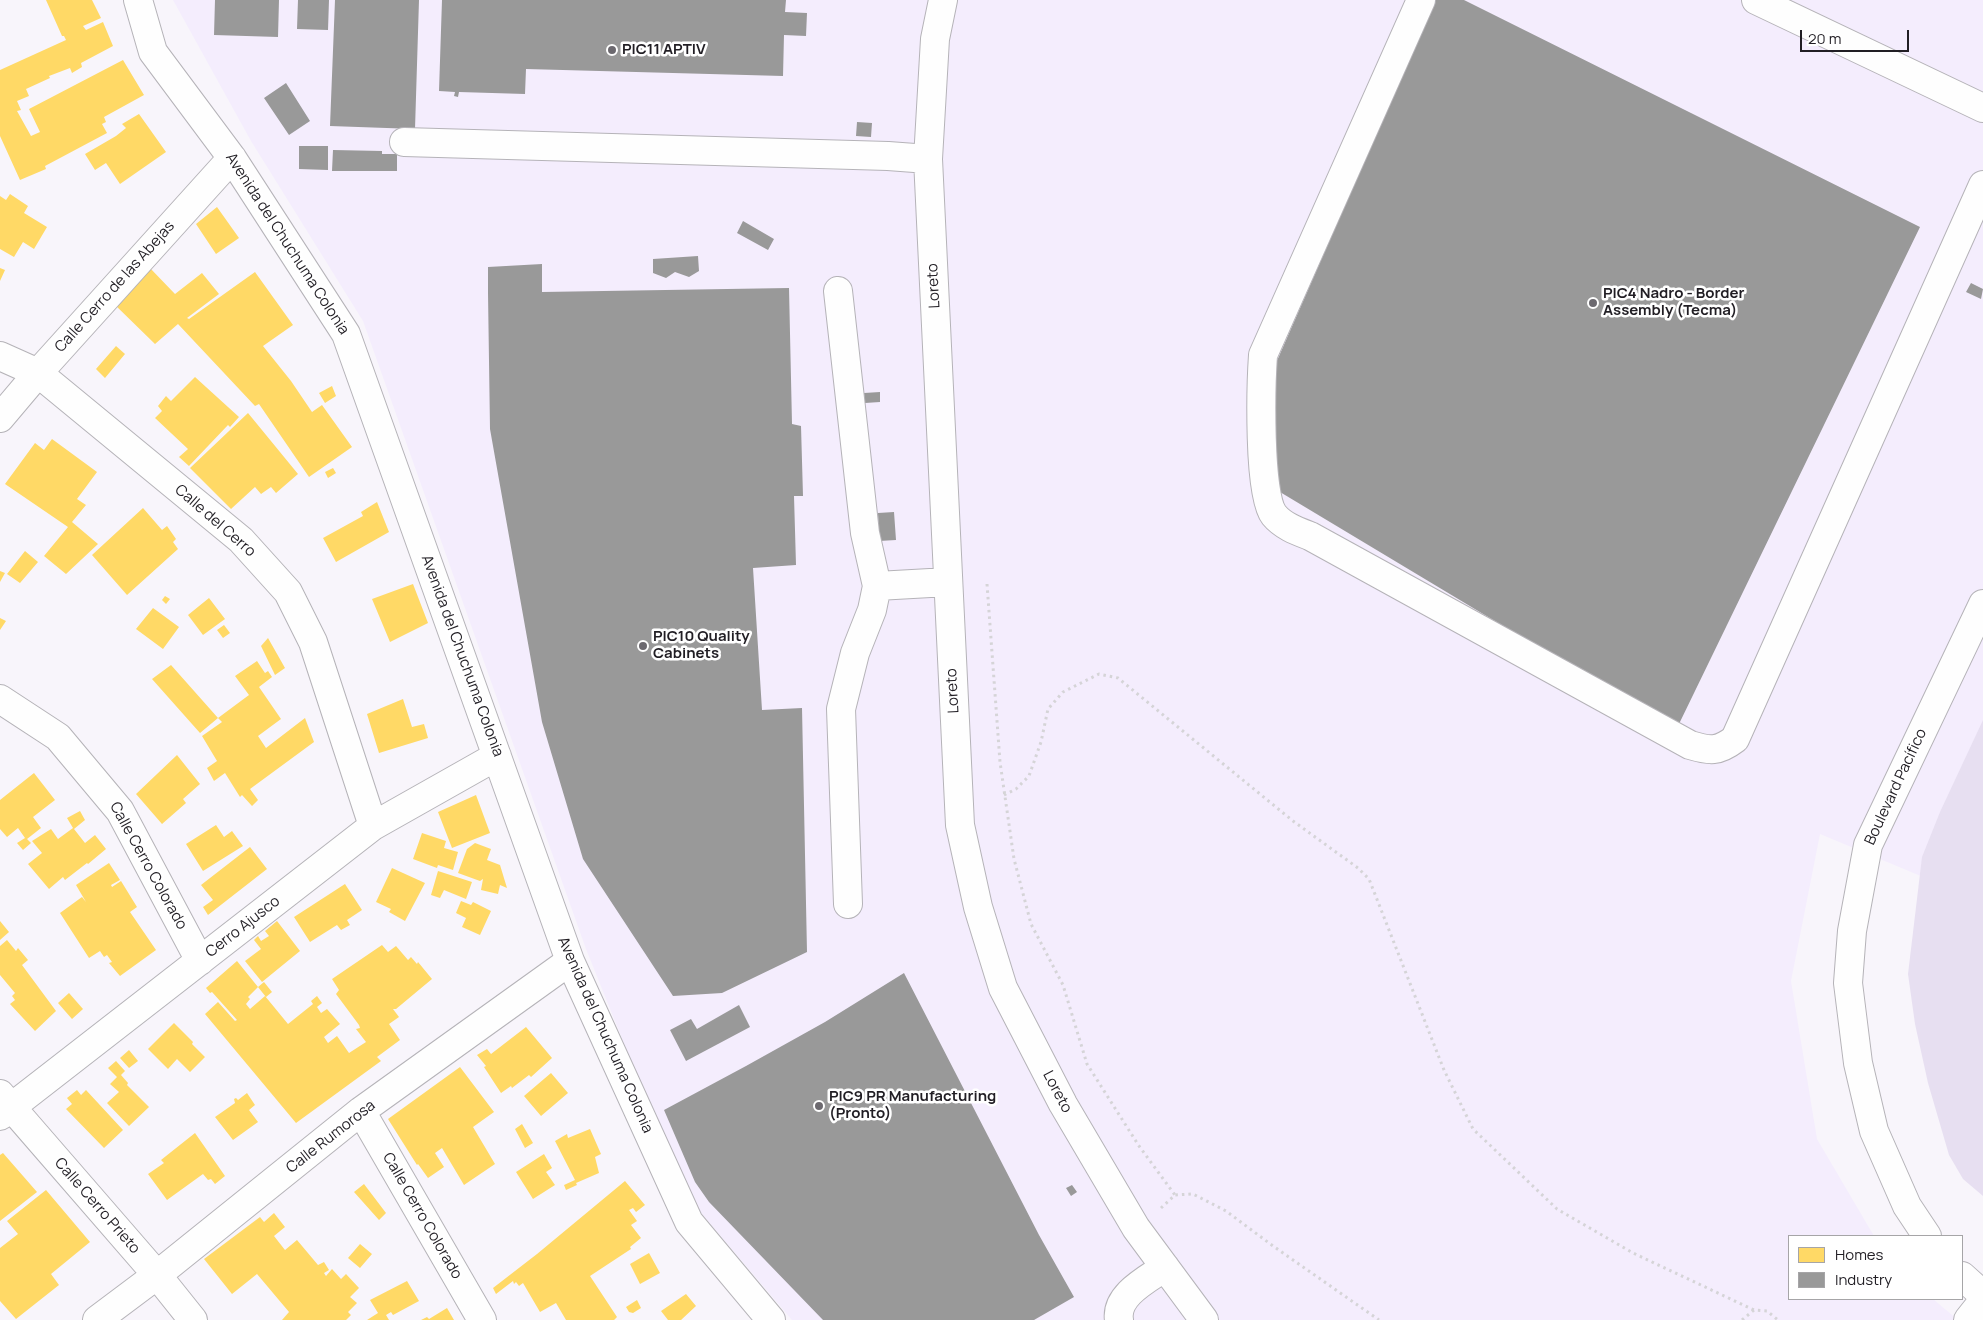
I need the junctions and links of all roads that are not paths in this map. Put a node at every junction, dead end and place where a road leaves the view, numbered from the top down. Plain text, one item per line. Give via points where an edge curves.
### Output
1 (138, 0) edge
2 (942, 0) edge
3 (1421, 0) edge
4 (1756, 0) edge
5 (1983, 108) edge
6 (404, 142) dead end
7 (232, 158) junction
8 (928, 159) junction
9 (1983, 185) edge
10 (838, 290) dead end
11 (0, 356) edge
12 (38, 373) junction
13 (0, 418) edge
14 (948, 582) junction
15 (877, 586) junction
16 (1983, 604) edge
17 (0, 699) edge
18 (497, 756) junction
19 (374, 826) junction
20 (848, 904) dead end
21 (200, 960) junction
22 (570, 961) junction
23 (4, 1106) edge
24 (361, 1111) junction
25 (1925, 1235) edge
26 (1165, 1267) junction
27 (157, 1275) junction
28 (1963, 1277) edge
29 (1983, 1295) edge
30 (1983, 1301) edge
31 (97, 1320) edge
32 (193, 1320) edge
33 (482, 1320) edge
34 (772, 1320) edge
35 (1119, 1320) edge
36 (1204, 1320) edge
37 (1968, 1320) edge

1 - 7 street, Avenida del Chuchuma Colonia via 153,52
2 - 8 street, Loreto via 935,39
3 - 9 street via 1263,355 1260,392 1266,496 1274,514 1286,526 1697,747 1724,748 1734,739
4 - 5 street
6 - 8 street
7 - 12 street, Calle Cerro de las Abejas
7 - 18 street, Avenida del Chuchuma Colonia via 346,334
8 - 14 street, Loreto
10 - 15 street via 865,534
11 - 12 street, Calle del Cerro
12 - 13 street, Calle Cerro de las Abejas
12 - 19 street, Calle del Cerro via 241,540 288,592 313,642
14 - 15 street
14 - 26 street, Loreto via 960,825 978,907 1003,988 1063,1104 1136,1228
15 - 20 street via 841,709
16 - 25 street, Boulevard Pacífico via 1868,845 1852,931 1848,983 1858,1063 1874,1131 1907,1206
17 - 21 street, Calle Cerro Colorado via 58,737 120,811
18 - 19 street, Cerro Ajusco
18 - 22 street, Avenida del Chuchuma Colonia
19 - 21 street, Cerro Ajusco
21 - 23 street, Cerro Ajusco
22 - 24 street, Calle Rumorosa
22 - 34 street, Avenida del Chuchuma Colonia via 689,1222
23 - 27 street, Calle Cerro Prieto
24 - 27 street, Calle Rumorosa
24 - 33 street, Calle Cerro Colorado
26 - 35 street via 1123,1300
26 - 36 street, Loreto
27 - 31 street, Calle Rumorosa
27 - 32 street, Calle Cerro Prieto
28 - 29 street
30 - 37 street

